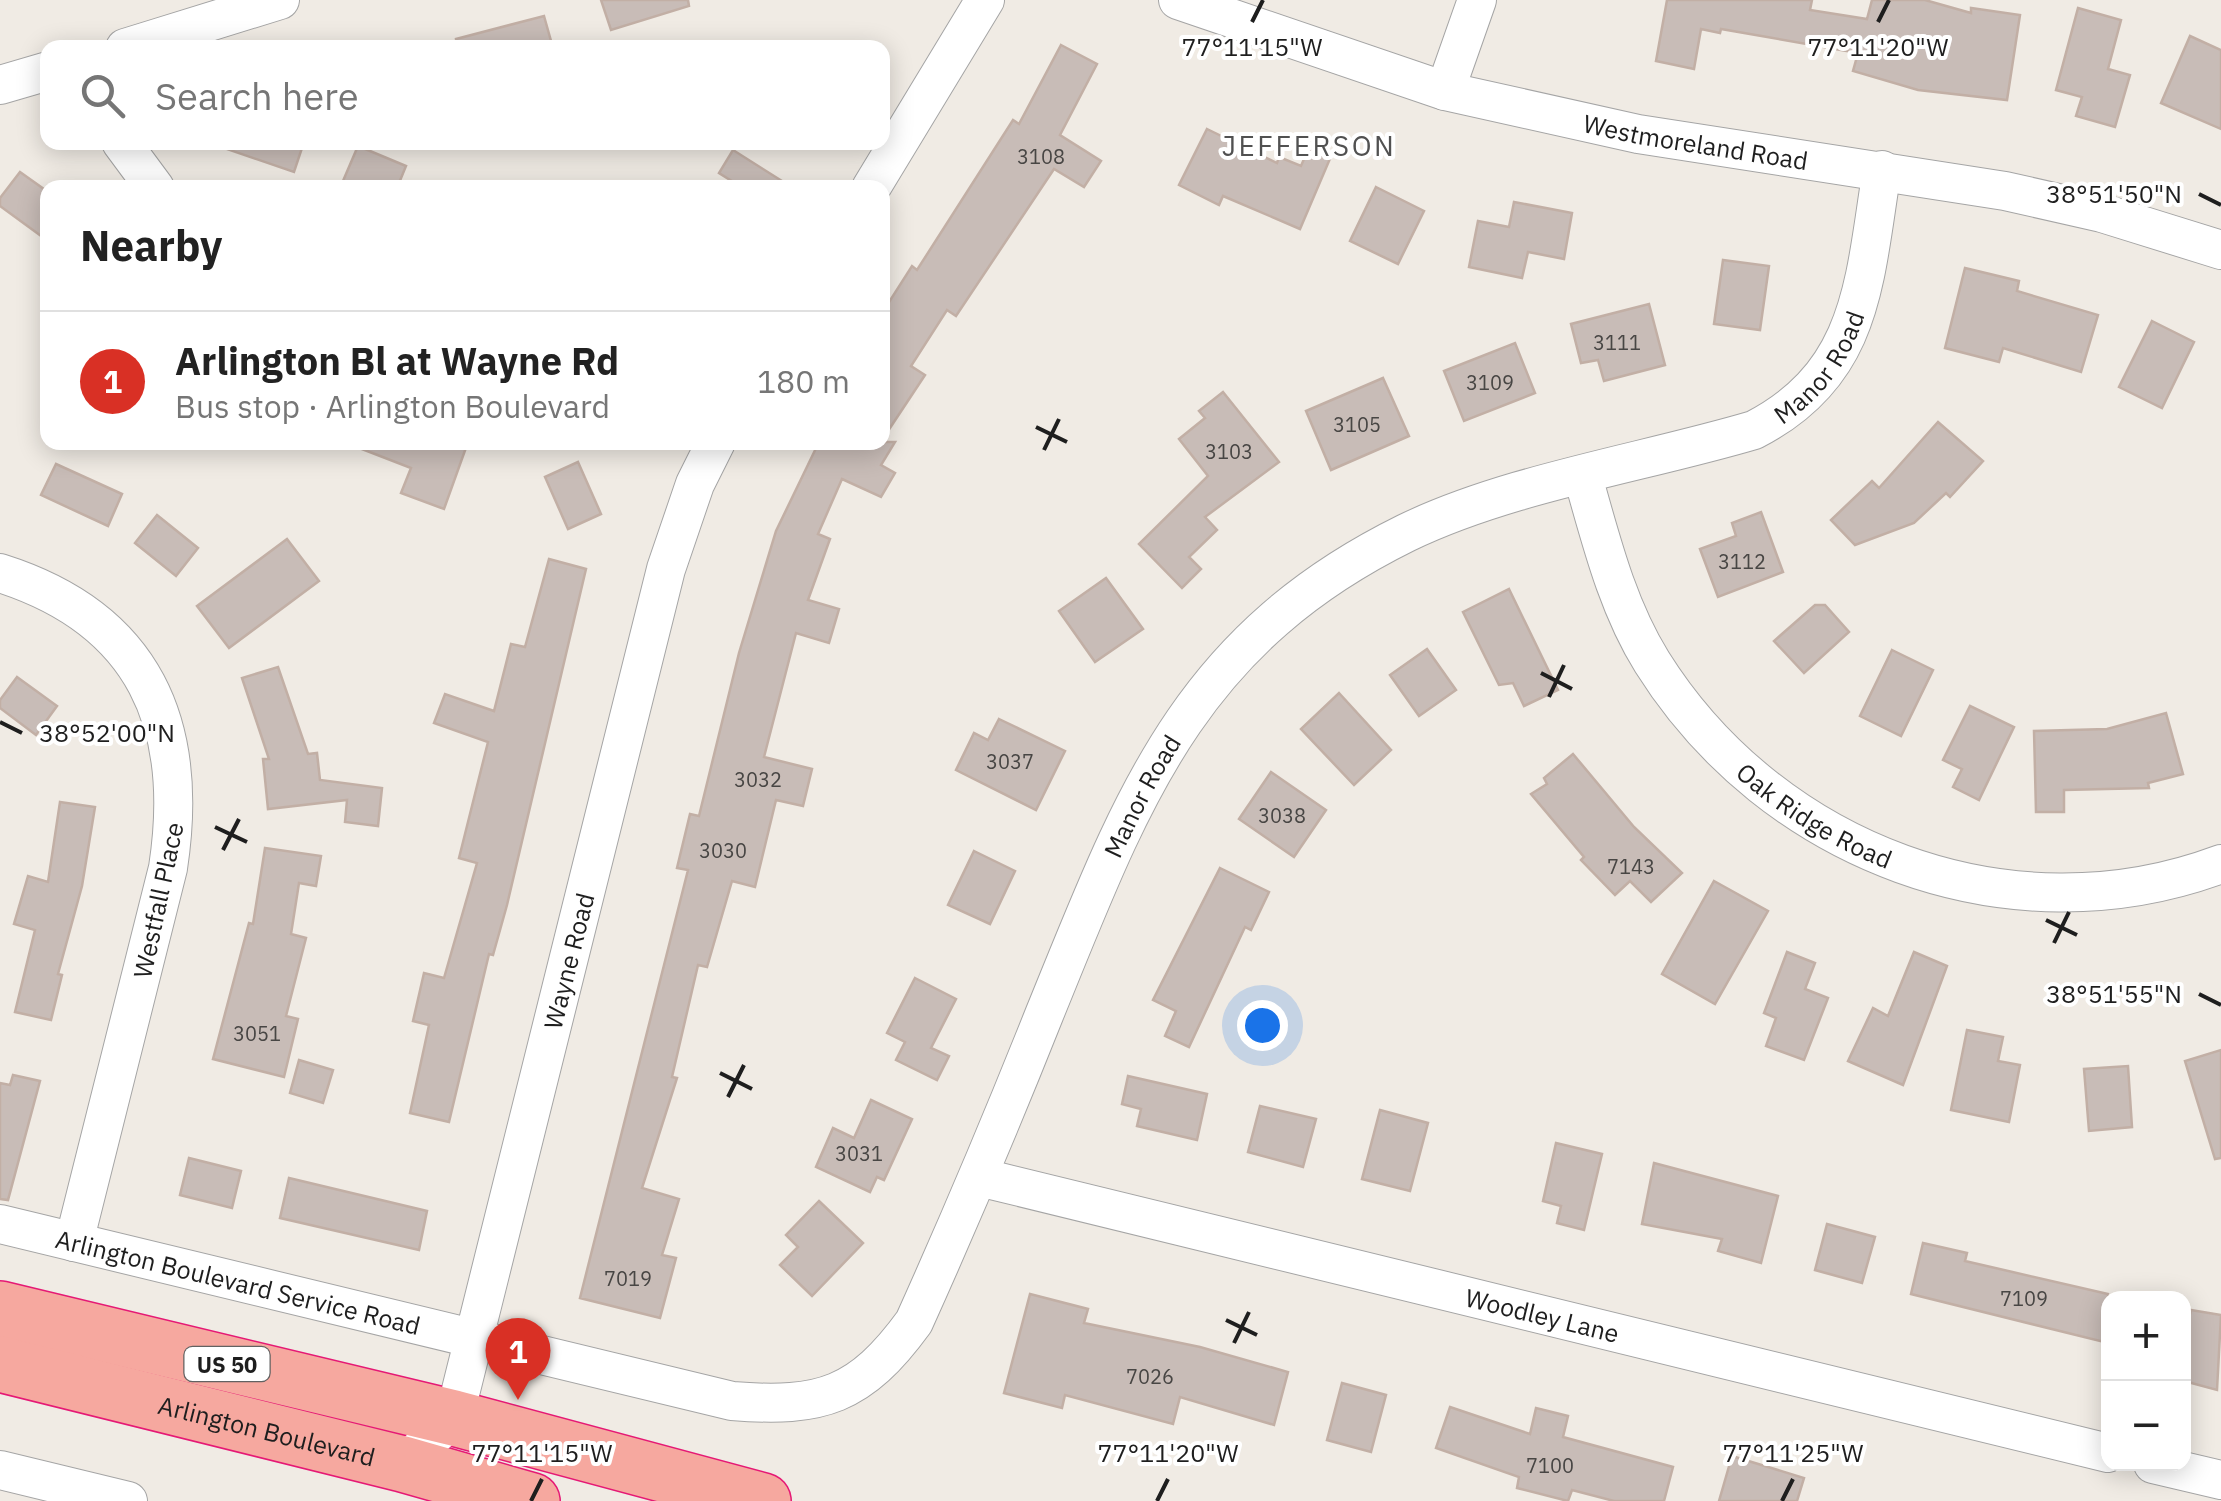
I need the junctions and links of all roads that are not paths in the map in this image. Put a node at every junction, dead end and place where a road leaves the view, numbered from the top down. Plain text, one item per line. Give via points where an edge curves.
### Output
1 (280, 0) edge
2 (985, 0) edge
3 (1178, 0) edge
4 (1478, 0) edge
5 (151, 40) edge
6 (40, 73) edge
7 (0, 85) edge
8 (1445, 91) junction
9 (128, 150) edge
10 (1882, 170) junction
11 (148, 180) edge
12 (876, 180) edge
13 (2221, 250) edge
14 (712, 450) edge
15 (1583, 477) junction
16 (0, 573) edge
17 (2221, 864) edge
18 (979, 1176) junction
19 (0, 1224) edge
20 (74, 1242) junction
21 (0, 1309) edge
22 (474, 1340) junction
23 (0, 1364) edge
24 (454, 1418) junction
25 (2101, 1450) edge
26 (402, 1464) junction
27 (0, 1470) edge
28 (2182, 1471) edge
29 (2221, 1480) edge
30 (128, 1501) edge
31 (532, 1501) edge
32 (763, 1501) edge

1 - 5 street
2 - 12 street
3 - 8 street, Westmoreland Road
4 - 8 street
6 - 7 street
8 - 10 street, Westmoreland Road via 1608,129
9 - 11 street
10 - 13 street, Westmoreland Road via 2102,213
10 - 15 street, Manor Road via 1853,327 1814,390 1754,430
14 - 22 street, Wayne Road via 666,569
15 - 17 street, Oak Ridge Road via 1604,552 1651,661 1744,772 1830,833 1905,868 1962,884 2062,894 2147,886
15 - 18 street, Manor Road via 1476,505 1408,532 1344,566 1241,648 1142,785
16 - 20 street, Westfall Place via 72,604 123,651 162,717 176,772 168,868
18 - 22 street, Manor Road via 914,1322 892,1353 863,1378 812,1402 732,1401
18 - 25 street, Woodley Lane
19 - 20 street, Arlington Boulevard Service Road
20 - 22 street, Arlington Boulevard Service Road
21 - 24 highway, US 50
22 - 24 street, Wayne Road
23 - 26 highway, Arlington Boulevard / US 50
24 - 26 street
24 - 32 highway, US 50
26 - 31 highway, Arlington Boulevard / US 50
27 - 30 street
28 - 29 street

